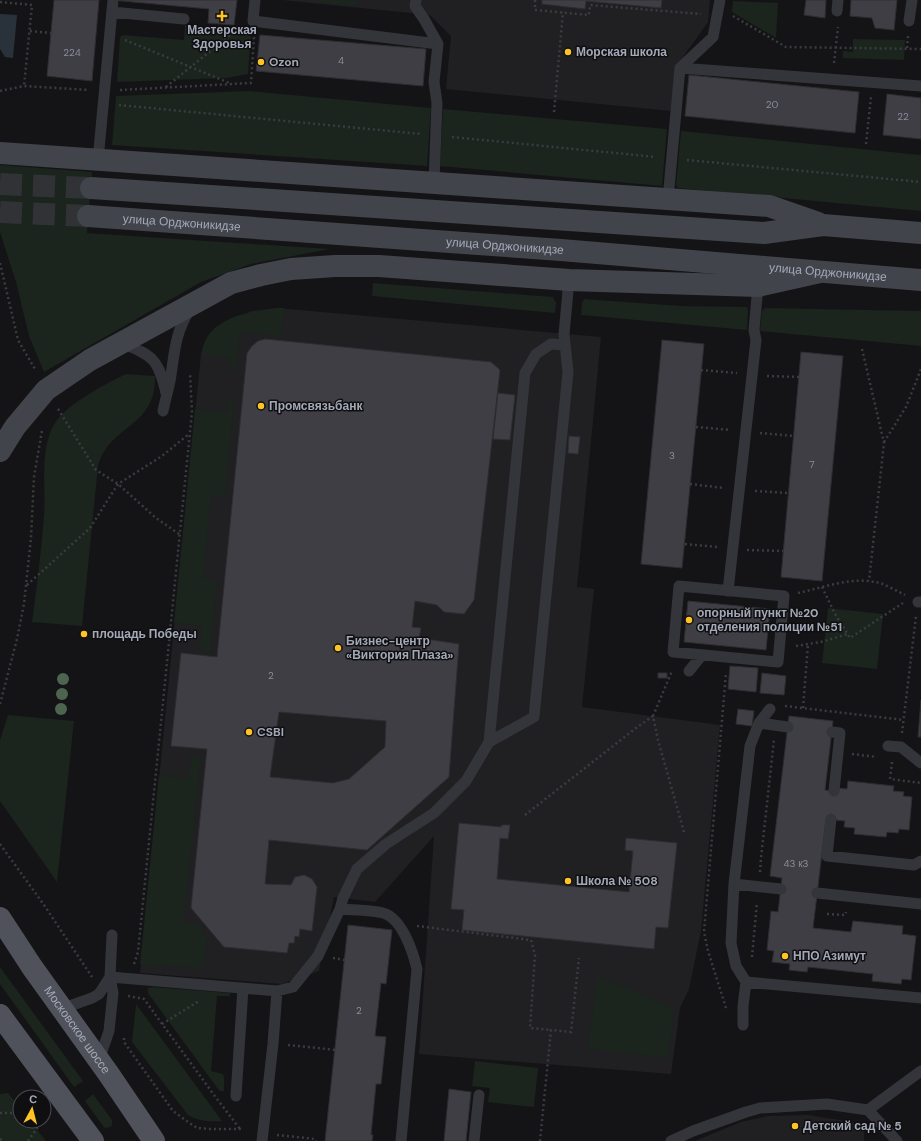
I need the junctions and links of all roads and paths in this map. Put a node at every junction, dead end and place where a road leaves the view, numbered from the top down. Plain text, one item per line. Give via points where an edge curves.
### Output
1 (113, 0) edge
2 (255, 0) edge
3 (416, 0) edge
4 (535, 0) edge
5 (912, 0) edge
6 (0, 2) edge
7 (837, 5) edge
8 (719, 8) edge
9 (112, 12) junction
10 (563, 12) junction
11 (184, 19) dead end
12 (909, 21) dead end
13 (242, 26) dead end
14 (255, 30) dead end
15 (30, 31) junction
16 (51, 33) dead end
17 (128, 41) dead end
18 (438, 44) junction
19 (836, 48) junction
20 (921, 49) edge
21 (192, 67) junction
22 (680, 68) junction
23 (832, 79) junction
24 (872, 83) junction
25 (232, 84) junction
26 (24, 86) junction
27 (921, 86) edge
28 (166, 87) junction
29 (0, 91) edge
30 (104, 91) junction
31 (112, 104) dead end
32 (554, 112) dead end
33 (436, 135) junction
34 (866, 144) dead end
35 (0, 153) edge
36 (671, 158) junction
37 (98, 160) junction
38 (434, 182) junction
39 (921, 182) edge
40 (91, 188) tunnel mouth
41 (668, 199) junction
42 (88, 216) tunnel mouth
43 (823, 225) junction
44 (921, 233) edge
45 (0, 263) edge
46 (820, 272) junction
47 (570, 280) junction
48 (921, 280) edge
49 (758, 286) junction
50 (193, 304) junction
51 (121, 343) junction
52 (565, 345) junction
53 (862, 349) dead end
54 (921, 369) edge
55 (190, 373) dead end
56 (38, 375) dead end
57 (167, 394) junction
58 (163, 412) dead end
59 (53, 414) dead end
60 (45, 426) dead end
61 (190, 434) junction
62 (884, 443) junction
63 (0, 451) edge
64 (118, 484) junction
65 (690, 484) dead end
66 (740, 490) junction
67 (788, 493) dead end
68 (179, 534) junction
69 (685, 544) dead end
70 (733, 549) junction
71 (783, 551) dead end
72 (869, 581) junction
73 (26, 586) junction
74 (822, 587) junction
75 (728, 591) junction
76 (784, 596) junction
77 (916, 601) edge
78 (848, 634) junction
79 (808, 644) junction
80 (779, 645) junction
81 (681, 653) junction
82 (702, 655) junction
83 (728, 657) junction
84 (689, 671) dead end
85 (0, 704) edge
86 (803, 708) junction
87 (770, 709) joint
88 (653, 716) junction
89 (904, 720) junction
90 (759, 723) junction
91 (776, 726) junction
92 (788, 727) dead end
93 (832, 732) dead end
94 (489, 742) junction
95 (888, 746) dead end
96 (901, 747) junction
97 (838, 752) junction
98 (877, 757) dead end
99 (893, 759) dead end
100 (921, 763) edge
101 (921, 783) edge
102 (834, 791) dead end
103 (525, 815) dead end
104 (831, 819) dead end
105 (684, 832) dead end
106 (0, 844) edge
107 (921, 861) edge
108 (734, 884) junction
109 (761, 887) junction
110 (781, 889) dead end
111 (817, 893) dead end
112 (921, 904) edge
113 (340, 909) junction
114 (0, 918) edge
115 (398, 924) junction
116 (112, 935) dead end
117 (579, 958) dead end
118 (751, 964) dead end
119 (110, 977) junction
120 (129, 978) junction
121 (94, 979) dead end
122 (746, 982) junction
123 (243, 988) junction
124 (277, 991) junction
125 (128, 996) junction
126 (204, 998) dead end
127 (921, 998) edge
128 (127, 1004) dead end
129 (61, 1009) junction
130 (727, 1011) dead end
131 (0, 1015) edge
132 (162, 1024) junction
133 (743, 1025) dead end
134 (551, 1030) junction
135 (125, 1034) dead end
136 (273, 1044) junction
137 (336, 1050) dead end
138 (99, 1060) junction
139 (921, 1071) edge
140 (479, 1095) dead end
141 (236, 1096) dead end
142 (868, 1110) junction
143 (0, 1113) edge
144 (12, 1113) edge
145 (36, 1129) edge
146 (262, 1137) edge
147 (0, 1139) edge
148 (3, 1141) edge
149 (28, 1141) edge
150 (93, 1141) edge
151 (154, 1141) edge
152 (316, 1141) edge
153 (401, 1141) edge
154 (474, 1141) edge
155 (540, 1141) edge
156 (671, 1141) edge
157 (897, 1141) edge

1 - 9 lane
2 - 18 lane via 253,21
3 - 18 lane via 415,6
4 - 10 path via 535,10
5 - 12 lane
6 - 15 path via 32,4
7 - 19 path via 839,18
8 - 10 path via 590,5 589,15
8 - 19 path via 786,47
8 - 22 lane via 713,37
9 - 11 lane
9 - 30 lane
10 - 32 path
13 - 21 path
14 - 25 path via 251,83
15 - 16 path
15 - 26 path
17 - 21 path
18 - 33 lane via 434,82 437,103
19 - 20 path
19 - 23 path
21 - 25 path
21 - 28 path
22 - 23 lane
22 - 36 lane
23 - 24 lane
24 - 27 lane
24 - 34 path
25 - 28 path
26 - 29 path
26 - 30 path
28 - 30 path
30 - 37 lane
31 - 33 path
33 - 36 path
33 - 38 lane
35 - 37 main road
36 - 39 path
36 - 41 lane
37 - 38 main road
38 - 41 main road
40 - 43 main road via 764,233
41 - 43 main road via 768,206
42 - 46 main road, улица Орджоникидзе via 561,250
43 - 44 main road
45 - 56 path via 18,340
46 - 48 main road, улица Орджоникидзе
46 - 49 main road
47 - 49 main road
47 - 50 main road via 379,266 335,266 291,269 231,283
47 - 52 lane
49 - 66 lane via 754,330 756,340
50 - 51 main road
50 - 57 lane via 177,334
51 - 57 lane via 142,351 154,360
51 - 63 main road via 90,360 46,390
52 - 94 lane via 551,344 536,354 525,373
52 - 94 lane via 568,372 534,717
53 - 62 path
54 - 62 path via 906,407
55 - 61 path
57 - 58 lane
59 - 64 path via 57,407 96,470
60 - 73 path via 41,432 34,478
61 - 64 path via 162,456
61 - 68 path
62 - 72 path
64 - 68 path via 156,518
64 - 73 path via 90,528
65 - 66 path
66 - 67 path
66 - 70 lane
68 - 120 path via 138,952
69 - 70 path
70 - 71 path
70 - 75 lane
72 - 74 path via 854,580
72 - 77 path
73 - 85 path via 17,640
74 - 76 path
74 - 78 path
75 - 76 lane
75 - 81 lane via 679,586 673,652
76 - 80 lane
77 - 78 path via 850,638
77 - 89 path
78 - 79 path
79 - 80 path
79 - 86 path
80 - 83 lane via 778,662
81 - 82 lane
81 - 88 path
82 - 83 lane
82 - 84 lane
83 - 130 path via 704,932
86 - 87 path via 783,706
86 - 89 path
87 - 90 lane
88 - 103 path
88 - 105 path
89 - 96 path
90 - 91 lane
90 - 108 lane via 750,746
91 - 92 lane
91 - 109 path via 760,858
93 - 97 lane via 840,733
94 - 113 lane via 466,781 434,813 386,844 357,869
95 - 96 lane
96 - 100 lane
97 - 98 path
97 - 102 lane
99 - 101 path via 890,778
104 - 107 lane via 827,856 914,865
106 - 121 path
108 - 109 lane
108 - 122 lane via 730,942 736,966
109 - 110 lane
109 - 118 path via 760,898 756,904
111 - 112 lane
113 - 115 lane via 384,913
113 - 124 lane via 318,956 293,987
114 - 129 main road, Московское шоссе
115 - 134 path via 531,940 535,954 530,1028
115 - 153 lane via 412,951 417,969
116 - 119 lane
117 - 134 path via 571,1032
119 - 120 lane
119 - 129 lane via 99,994
119 - 138 lane via 113,993 109,1031
120 - 123 lane
120 - 125 path
122 - 127 lane
122 - 133 lane
123 - 124 lane
123 - 141 lane
124 - 136 lane
125 - 128 path
125 - 132 path via 144,999
126 - 132 path
129 - 138 main road, Московское шоссе
131 - 150 main road
132 - 135 path via 241,1129 197,1128 173,1111 124,1042
134 - 155 path
136 - 137 path
136 - 146 lane
138 - 151 main road, Московское шоссе
139 - 142 lane
140 - 154 lane
142 - 156 lane via 827,1104 760,1108
142 - 157 lane
143 - 144 path
145 - 149 path
146 - 152 path
147 - 148 path

